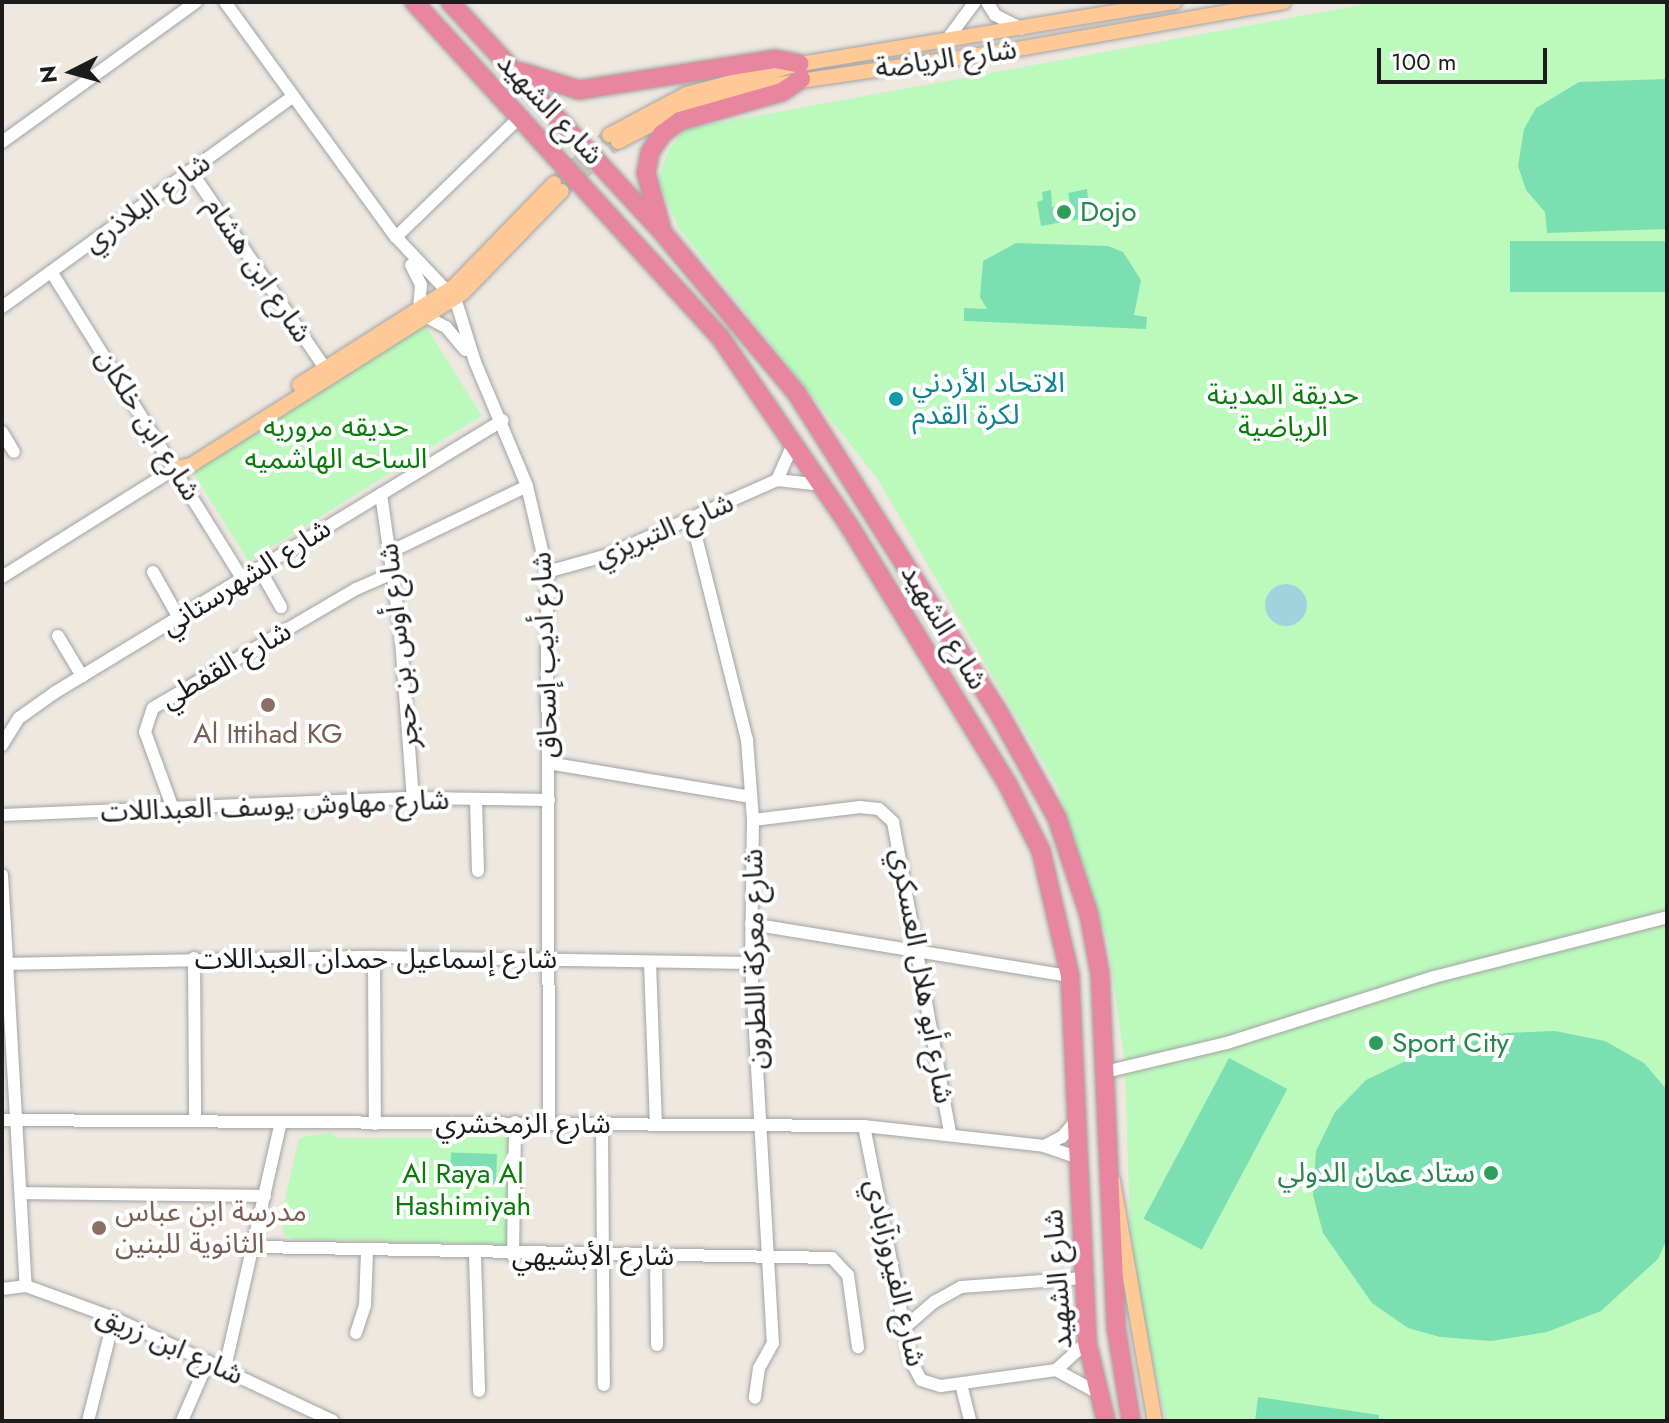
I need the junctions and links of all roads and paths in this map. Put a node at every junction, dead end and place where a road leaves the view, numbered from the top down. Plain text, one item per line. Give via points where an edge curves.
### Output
1 (196, 2) edge
2 (225, 2) edge
3 (414, 2) edge
4 (450, 2) edge
5 (975, 2) edge
6 (987, 2) edge
7 (1175, 2) edge
8 (1284, 2) edge
9 (1128, 10) junction
10 (1131, 28) junction
11 (1022, 29) junction
12 (946, 42) junction
13 (510, 63) junction
14 (800, 72) junction
15 (292, 97) junction
16 (520, 117) junction
17 (613, 138) tunnel mouth
18 (2, 142) edge
19 (191, 171) junction
20 (558, 187) tunnel mouth
21 (663, 233) junction
22 (396, 237) junction
23 (52, 273) junction
24 (451, 294) junction
25 (2, 307) edge
26 (422, 313) junction
27 (475, 362) junction
28 (325, 368) junction
29 (503, 420) junction
30 (2, 432) edge
31 (794, 442) junction
32 (14, 452) dead end
33 (176, 468) junction
34 (777, 480) junction
35 (823, 485) junction
36 (527, 486) junction
37 (381, 494) junction
38 (692, 521) junction
39 (390, 552) junction
40 (259, 568) junction
41 (153, 572) dead end
42 (547, 572) junction
43 (393, 573) junction
44 (2, 577) edge
45 (242, 578) junction
46 (281, 607) dead end
47 (179, 618) junction
48 (58, 636) dead end
49 (82, 676) junction
50 (2, 745) edge
51 (548, 763) junction
52 (751, 797) junction
53 (413, 798) junction
54 (476, 800) junction
55 (549, 800) junction
56 (172, 806) junction
57 (2, 815) edge
58 (753, 820) junction
59 (478, 871) dead end
60 (2, 875) edge
61 (1667, 917) edge
62 (751, 924) junction
63 (920, 952) junction
64 (374, 957) junction
65 (194, 958) junction
66 (549, 960) junction
67 (650, 963) junction
68 (751, 963) junction
69 (4, 964) edge
70 (1070, 976) junction
71 (1105, 1072) junction
72 (2, 1120) edge
73 (16, 1120) junction
74 (195, 1120) junction
75 (1077, 1120) junction
76 (281, 1122) junction
77 (515, 1122) junction
78 (549, 1123) junction
79 (759, 1123) junction
80 (375, 1124) junction
81 (602, 1124) junction
82 (656, 1125) junction
83 (864, 1126) junction
84 (950, 1134) junction
85 (1044, 1146) junction
86 (1079, 1158) junction
87 (1109, 1173) junction
88 (21, 1193) junction
89 (265, 1196) junction
90 (256, 1247) junction
91 (367, 1252) junction
92 (475, 1255) junction
93 (513, 1256) junction
94 (602, 1256) junction
95 (656, 1257) junction
96 (766, 1257) junction
97 (1084, 1278) junction
98 (26, 1286) junction
99 (2, 1289) edge
100 (114, 1318) junction
101 (904, 1328) junction
102 (356, 1333) dead end
103 (1087, 1342) junction
104 (657, 1345) dead end
105 (858, 1347) dead end
106 (208, 1361) junction
107 (225, 1368) junction
108 (1056, 1370) junction
109 (961, 1384) junction
110 (604, 1385) dead end
111 (479, 1391) dead end
112 (1098, 1393) junction
113 (755, 1398) dead end
114 (314, 1417) edge
115 (88, 1421) edge
116 (182, 1421) edge
117 (333, 1421) edge
118 (970, 1421) edge
119 (1106, 1421) edge
120 (1131, 1421) edge
121 (1155, 1421) edge

1 - 18 street
2 - 15 street, شارع أديب إسحاق
3 - 16 highway, شارع الشهيد
4 - 13 highway, شارع الشهيد
5 - 12 street
6 - 11 street via 995,15
7 - 9 main road, شارع الرياضة
8 - 10 main road, شارع الرياضة
9 - 10 main road
9 - 11 main road, شارع الرياضة
10 - 14 main road, شارع الرياضة via 1012,50
11 - 12 main road, شارع الرياضة
12 - 14 main road, شارع الرياضة
13 - 14 highway via 542,82 579,90 775,59
13 - 21 highway, شارع الشهيد
14 - 17 main road, شارع الرياضة via 686,94
14 - 21 highway via 772,96 680,121 662,134 650,152 646,173
15 - 19 street, شارع البلاذري
15 - 22 street, شارع أديب إسحاق
16 - 22 street
16 - 31 highway, شارع الشهيد via 720,337
19 - 23 street, شارع البلاذري
19 - 28 street, شارع ابن هشام
20 - 24 main road
21 - 71 highway, شارع الشهيد via 823,430 1042,789 1066,845 1096,946
22 - 24 street, شارع أديب إسحاق
22 - 26 street, شارع أديب إسحاق via 421,285
23 - 25 street, شارع البلاذري
23 - 33 street, شارع ابن خلكان
24 - 26 main road
24 - 27 street, شارع أديب إسحاق
26 - 27 street, شارع أديب إسحاق via 446,327
26 - 28 main road
26 - 33 main road via 191,465
27 - 29 street, شارع أديب إسحاق
28 - 33 main road
29 - 36 street, شارع أديب إسحاق
29 - 37 street, شارع الشهرستاني
30 - 32 street
31 - 34 street
31 - 35 highway, شارع الشهيد
33 - 44 street
33 - 45 street, شارع ابن خلكان
34 - 35 street
34 - 38 street, شارع التبريزي
35 - 70 highway, شارع الشهيد via 1008,785 1041,851
36 - 39 street
36 - 42 street, شارع أديب إسحاق
37 - 39 street, شارع أوس بن حجر
37 - 40 street, شارع الشهرستاني
38 - 42 street, شارع التبريزي via 588,563
38 - 52 street, شارع معركة اللطرون via 743,717
39 - 43 street, شارع أوس بن حجر
40 - 45 street, شارع الشهرستاني
40 - 46 street
41 - 47 street
42 - 51 street, شارع أديب إسحاق
43 - 53 street, شارع أوس بن حجر
43 - 56 street, شارع القفطي via 356,589 153,708 145,732
45 - 47 street, شارع الشهرستاني
47 - 49 street, شارع الشهرستاني
48 - 49 street
49 - 50 street, شارع الشهرستاني via 19,718
51 - 52 street
51 - 55 street, شارع أديب إسحاق
52 - 58 street, شارع معركة اللطرون
53 - 54 street, شارع مهاوش يوسف العبداللات
53 - 56 street, شارع مهاوش يوسف العبداللات
54 - 55 street, شارع مهاوش يوسف العبداللات
54 - 59 street
55 - 66 street, شارع أديب إسحاق
56 - 57 street, شارع مهاوش يوسف العبداللات
58 - 62 street, شارع معركة اللطرون
58 - 63 street, شارع أبو هلال العسكري via 860,807 885,814 899,837
60 - 69 street
61 - 71 street via 1434,977 1227,1043
62 - 63 street
62 - 68 street, شارع معركة اللطرون
63 - 70 street
63 - 84 street, شارع أبو هلال العسكري
64 - 65 street, شارع إسماعيل حمدان العبداللات
64 - 66 street, شارع إسماعيل حمدان العبداللات
64 - 80 street
65 - 69 street, شارع إسماعيل حمدان العبداللات
65 - 74 street
66 - 67 street, شارع إسماعيل حمدان العبداللات
66 - 78 street, شارع أديب إسحاق
67 - 68 street, شارع إسماعيل حمدان العبداللات
67 - 82 street
68 - 79 street, شارع معركة اللطرون
69 - 73 street
70 - 75 highway, شارع الشهيد
71 - 87 highway, شارع الشهيد
72 - 73 street, شارع الزمخشري
73 - 74 street, شارع الزمخشري
73 - 88 street
74 - 76 street, شارع الزمخشري
75 - 85 street via 1062,1137
75 - 86 highway, شارع الشهيد
76 - 80 street, شارع الزمخشري
76 - 89 street
77 - 78 street, شارع الزمخشري
77 - 80 street, شارع الزمخشري
77 - 93 street
78 - 81 street, شارع الزمخشري
79 - 82 street, شارع الزمخشري
79 - 83 street, شارع الزمخشري
79 - 96 street, شارع معركة اللطرون
81 - 82 street, شارع الزمخشري
81 - 94 street
83 - 84 street, شارع الزمخشري
83 - 101 street, شارع الفيروزآبادي
84 - 85 street, شارع الزمخشري
85 - 86 street, شارع الزمخشري
86 - 97 highway, شارع الشهيد
87 - 120 highway, شارع الشهيد via 1116,1327
87 - 121 main road via 1120,1201
88 - 89 street
88 - 98 street
89 - 90 street
90 - 91 street, شارع الأبشيهي
90 - 107 street
91 - 92 street, شارع الأبشيهي
91 - 102 street via 365,1306
92 - 93 street, شارع الأبشيهي
92 - 111 street
93 - 94 street, شارع الأبشيهي
94 - 95 street, شارع الأبشيهي
94 - 110 street
95 - 96 street, شارع الأبشيهي
95 - 104 street
96 - 105 street, شارع الأبشيهي via 839,1261 848,1275
96 - 113 street, شارع معركة اللطرون via 773,1343 759,1368
97 - 101 street via 976,1283 947,1293
97 - 103 highway, شارع الشهيد
98 - 99 street, شارع ابن زريق
98 - 100 street, شارع ابن زريق
100 - 106 street, شارع ابن زريق
100 - 115 street
101 - 109 street, شارع الفيروزآبادي via 921,1380 934,1386
103 - 108 street
103 - 112 highway, شارع الشهيد
106 - 107 street, شارع ابن زريق
106 - 116 street
107 - 114 street, شارع ابن زريق
108 - 109 street, شارع الفيروزآبادي
108 - 112 street
109 - 118 street
112 - 119 highway, شارع الشهيد
114 - 117 street, شارع ابن زريق

